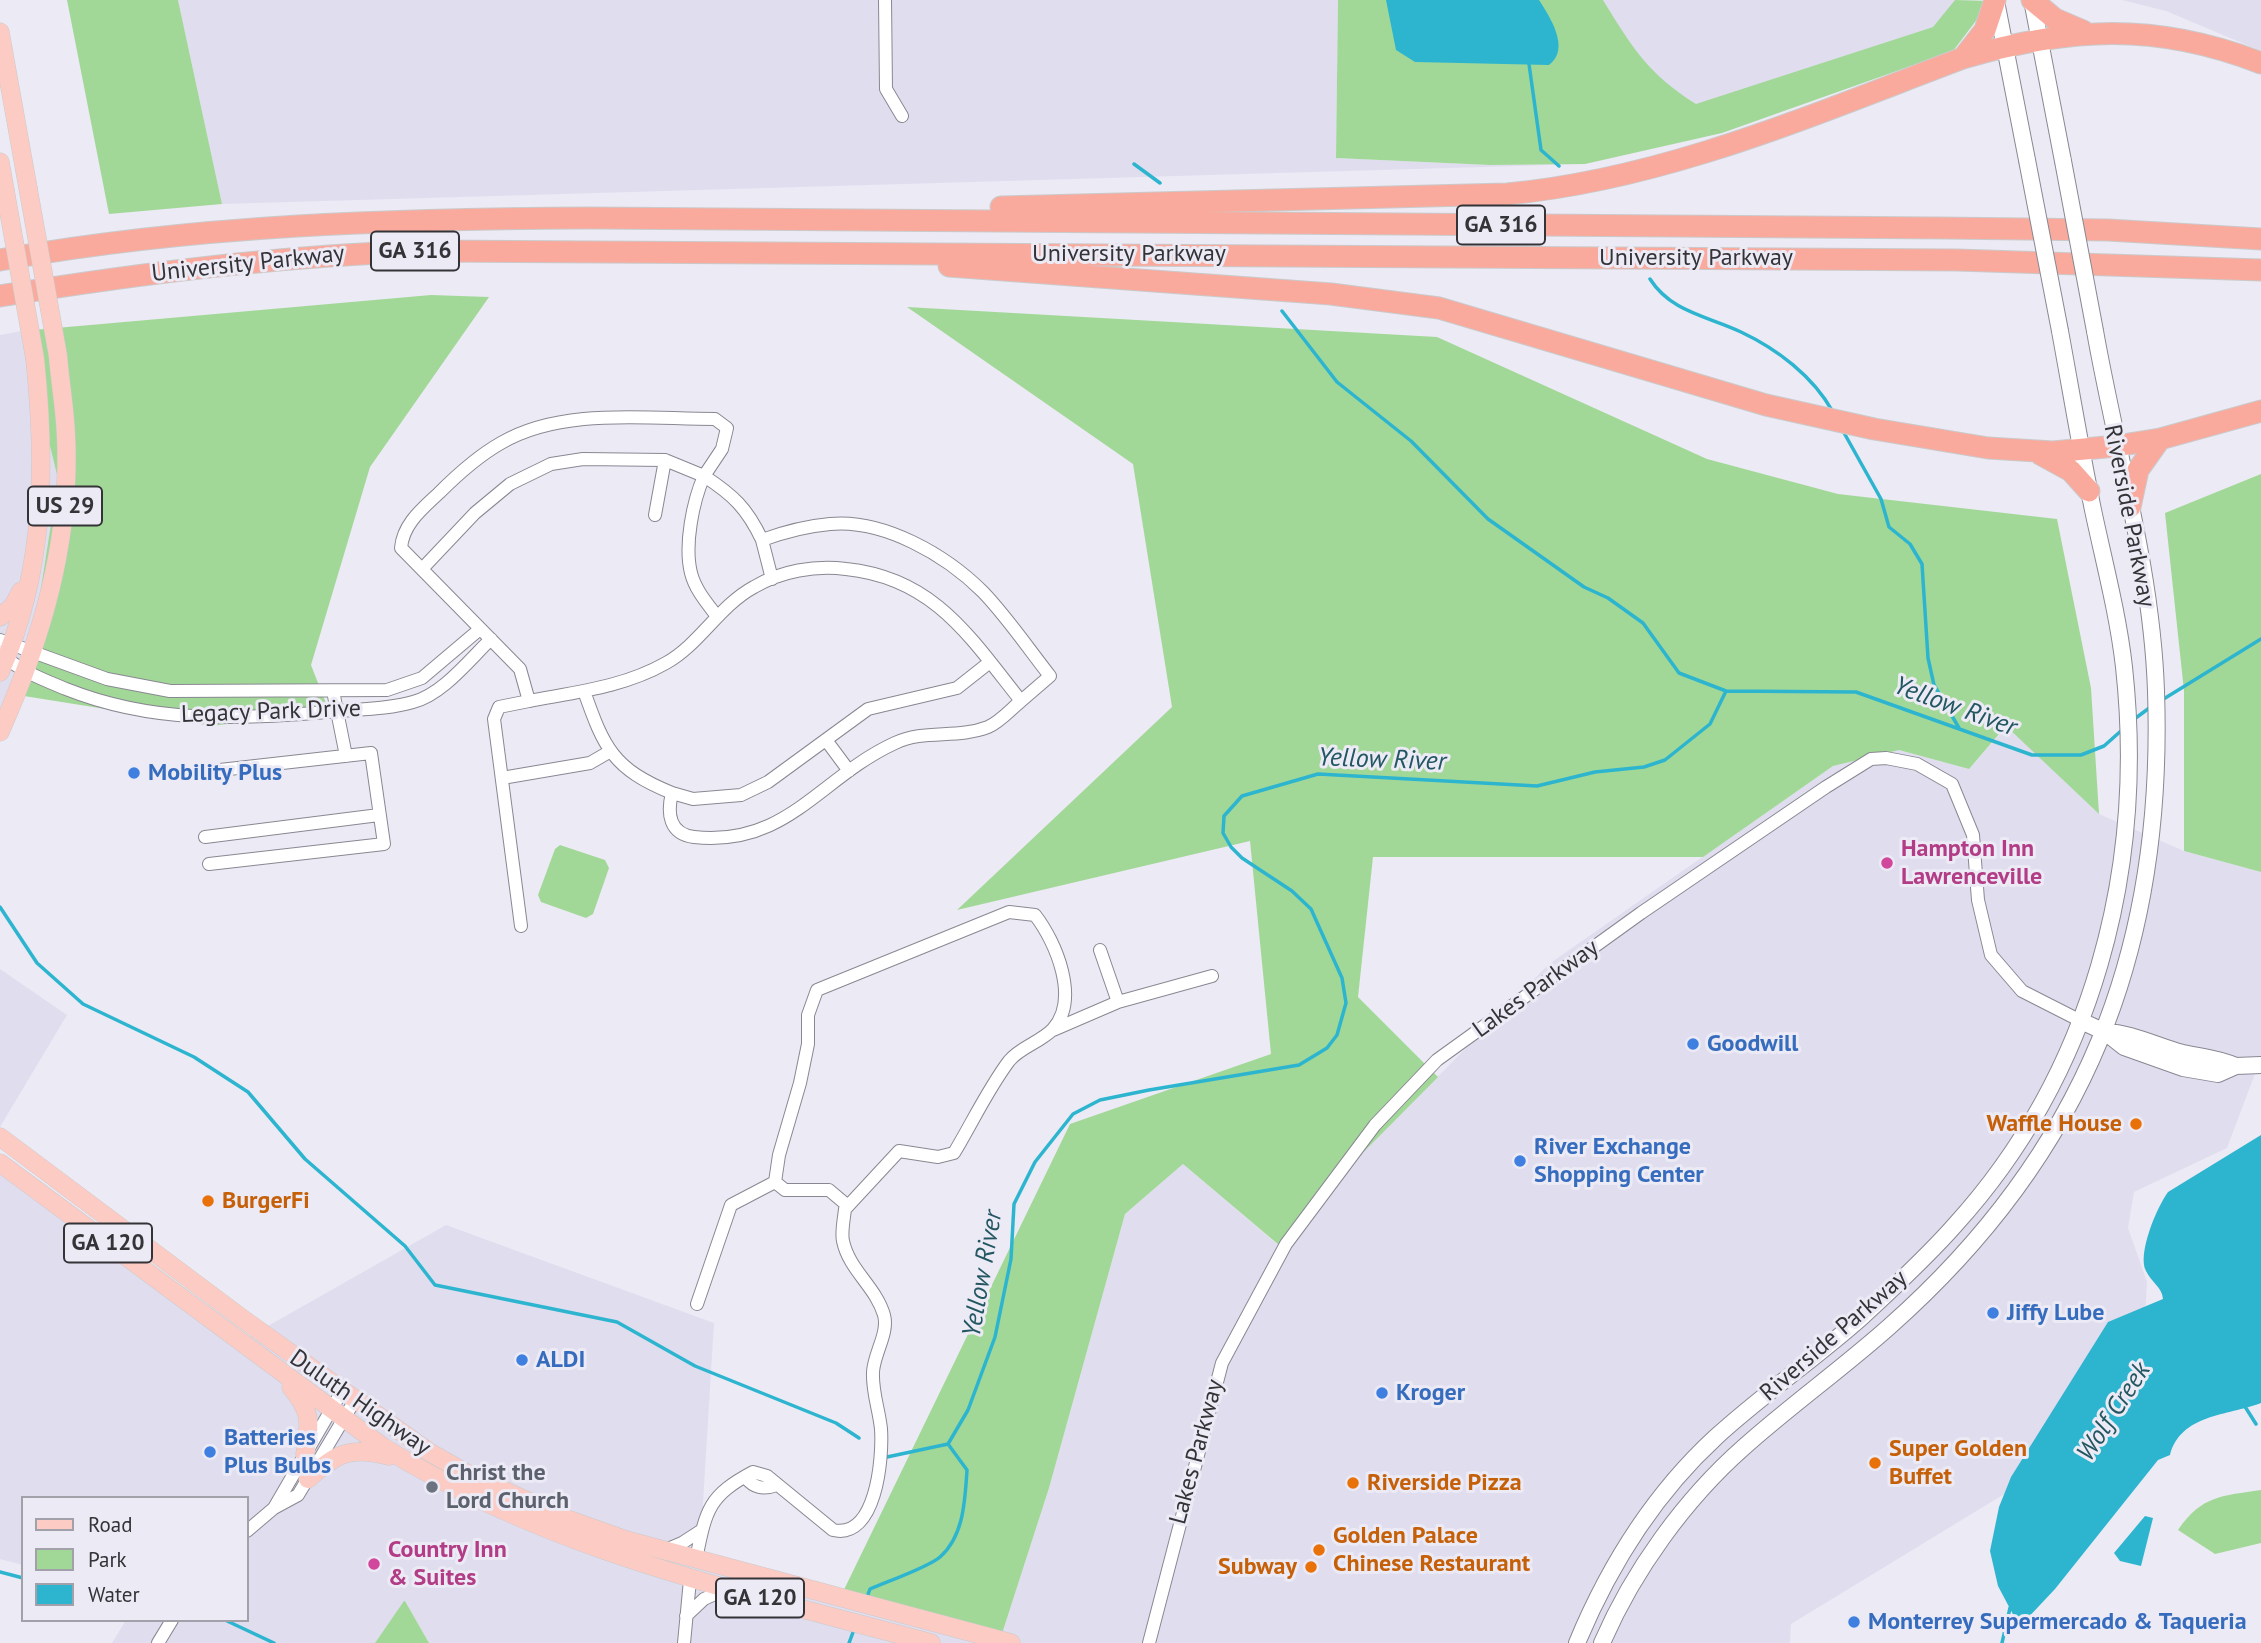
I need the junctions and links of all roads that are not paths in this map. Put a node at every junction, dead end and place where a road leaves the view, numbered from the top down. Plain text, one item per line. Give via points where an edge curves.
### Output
1 (885, 0) edge
2 (1996, 0) edge
3 (2032, 0) edge
4 (0, 32) edge
5 (2085, 32) junction
6 (2039, 39) junction
7 (2004, 46) junction
8 (1963, 58) junction
9 (2261, 63) edge
10 (902, 116) dead end
11 (0, 162) edge
12 (741, 219) junction
13 (2261, 239) edge
14 (832, 253) junction
15 (0, 260) edge
16 (2261, 270) edge
17 (0, 296) edge
18 (2261, 411) edge
19 (2160, 439) junction
20 (2116, 446) junction
21 (2081, 448) junction
22 (2038, 453) junction
23 (665, 460) junction
24 (704, 475) junction
25 (2089, 491) junction
26 (2130, 507) junction
27 (655, 515) dead end
28 (762, 540) junction
29 (422, 569) junction
30 (32, 572) junction
31 (772, 579) junction
32 (716, 615) junction
33 (0, 617) edge
34 (481, 629) junction
35 (491, 639) junction
36 (4, 653) edge
37 (34, 653) junction
38 (990, 662) junction
39 (27, 673) junction
40 (333, 691) junction
41 (584, 691) junction
42 (529, 701) junction
43 (1021, 701) junction
44 (338, 711) junction
45 (0, 732) edge
46 (826, 740) junction
47 (609, 752) junction
48 (345, 756) junction
49 (211, 771) dead end
50 (849, 771) junction
51 (502, 778) junction
52 (672, 793) junction
53 (380, 815) junction
54 (205, 837) dead end
55 (209, 864) dead end
56 (521, 926) dead end
57 (1100, 950) dead end
58 (1212, 976) dead end
59 (1118, 1002) junction
60 (2081, 1021) junction
61 (1052, 1030) junction
62 (2105, 1032) junction
63 (2261, 1065) edge
64 (0, 1137) edge
65 (0, 1163) edge
66 (775, 1182) junction
67 (847, 1208) junction
68 (697, 1304) dead end
69 (273, 1365) junction
70 (348, 1396) junction
71 (338, 1413) junction
72 (305, 1454) junction
73 (402, 1459) junction
74 (308, 1479) junction
75 (274, 1508) junction
76 (248, 1530) edge
77 (702, 1530) junction
78 (590, 1547) junction
79 (663, 1551) junction
80 (696, 1559) junction
81 (690, 1580) junction
82 (726, 1589) junction
83 (804, 1589) junction
84 (686, 1616) junction
85 (171, 1622) edge
86 (158, 1643) edge
87 (684, 1643) edge
88 (931, 1643) edge
89 (1011, 1643) edge
90 (1149, 1643) edge
91 (1577, 1643) edge
92 (1602, 1643) edge

1 - 10 street via 886,89
2 - 7 main road, Riverside Parkway
2 - 8 highway via 1985,30
3 - 5 highway via 2055,19
3 - 6 main road, Riverside Parkway
4 - 37 main road, US 29, bridge via 58,356 66,436 65,513 51,594
5 - 6 highway
5 - 9 highway via 2176,40
6 - 7 highway
6 - 20 main road, Riverside Parkway, bridge
7 - 8 highway
7 - 21 main road, Riverside Parkway, bridge
8 - 12 highway via 1692,157 1555,189 1092,206 797,209
11 - 30 main road, US 29, bridge via 35,359 42,459
12 - 13 highway, University Parkway / GA 316 via 2108,230
12 - 15 highway, University Parkway / GA 316 via 334,223 164,236
14 - 16 highway, University Parkway / GA 316 via 1944,260
14 - 17 highway, University Parkway / GA 316 via 485,250 309,255
14 - 22 highway via 908,263 1383,299 1480,318 1777,408 1969,446
18 - 19 highway
19 - 20 highway
19 - 26 highway via 2138,470
20 - 21 highway
20 - 26 main road, Riverside Parkway
21 - 22 highway
21 - 25 main road, Riverside Parkway
22 - 25 highway via 2071,471
23 - 24 street
23 - 27 street
23 - 29 street via 583,459 551,464 510,484
24 - 28 street via 749,512
24 - 29 street via 722,449 727,428 715,419 589,419 538,427 502,442 468,465 413,518 402,536 401,548
24 - 32 street via 691,520 690,571
25 - 60 main road, Riverside Parkway via 2124,670 2130,805 2120,885 2104,955
26 - 62 main road, Riverside Parkway via 2156,690 2151,825 2144,898
28 - 31 street
28 - 43 street via 832,523 867,527 937,556 985,594 1050,676
29 - 34 street
30 - 33 main road via 13,606
30 - 36 main road, US 29
31 - 32 street
31 - 38 street via 793,571 829,567 896,579 928,596 960,624
32 - 41 street via 669,662 634,678
34 - 35 street
34 - 40 street, Legacy Park Drive via 422,678 387,690
35 - 42 street via 520,669
35 - 44 street, Legacy Park Drive via 441,687 414,702
36 - 37 street, Legacy Park Drive
36 - 39 street, Legacy Park Drive
37 - 39 main road, US 29
37 - 40 street, Legacy Park Drive via 107,679 170,691
38 - 43 street
38 - 46 street via 957,688 869,709
39 - 44 street, Legacy Park Drive via 137,712 169,717 254,718
39 - 45 main road, US 29
40 - 44 street
41 - 42 street
41 - 47 street
42 - 51 street via 499,707 494,719
43 - 50 street via 990,726 961,735 908,738
44 - 48 street
46 - 50 street
46 - 52 street via 768,782 741,795 693,799
47 - 51 street via 590,763
47 - 52 street via 646,783
48 - 49 street
48 - 53 street via 371,753
50 - 52 street via 768,828 718,839 686,836 672,826 668,811
51 - 56 street
53 - 54 street
53 - 55 street via 384,844
57 - 59 street
58 - 59 street
59 - 61 street
60 - 62 main road
60 - 90 street, Lakes Parkway via 2022,991 1991,955 1978,900 1973,835 1952,784 1917,764 1886,758 1871,759 1826,787 1437,1060 1375,1125 1286,1244 1222,1363
60 - 91 main road, Riverside Parkway via 2015,1148 1956,1225 1836,1340 1715,1438 1651,1508 1600,1587
61 - 66 street via 1064,1004 1065,985 1047,931 1034,915 1009,912 817,990
61 - 67 street via 1011,1058 954,1153 938,1157 899,1151
62 - 63 main road via 2124,1047 2183,1068 2218,1074 2236,1066
62 - 92 main road, Riverside Parkway via 2075,1097 1990,1227 1906,1312 1741,1449 1695,1498 1644,1565
64 - 70 main road, Duluth Highway / GA 120
65 - 69 main road, Duluth Highway / GA 120
66 - 67 street via 785,1190 828,1190
66 - 68 street via 731,1205
67 - 77 street via 843,1240 856,1272 877,1298 885,1318 873,1396 881,1428 880,1467 866,1514 855,1528 844,1533 833,1530 777,1485 767,1489 752,1485 745,1477 719,1493
69 - 71 main road, Duluth Highway / GA 120
69 - 72 main road via 307,1407 310,1424
70 - 71 street
70 - 79 main road, Duluth Highway / GA 120 via 470,1475 567,1519
71 - 72 street
71 - 73 main road, Duluth Highway / GA 120
71 - 74 street
72 - 75 street
73 - 74 main road via 351,1451 332,1458
73 - 78 main road, Duluth Highway / GA 120 via 510,1516
74 - 75 street via 298,1495
75 - 76 street
77 - 79 street
77 - 80 street
78 - 80 main road via 670,1567
78 - 81 main road, Duluth Highway / GA 120
79 - 80 main road, Duluth Highway / GA 120
80 - 83 main road, Duluth Highway / GA 120
81 - 82 main road, Duluth Highway / GA 120
81 - 83 main road via 715,1575 795,1594
81 - 84 street
82 - 84 street via 704,1599
82 - 88 main road, Duluth Highway / GA 120
83 - 89 main road, Duluth Highway / GA 120
84 - 87 street
85 - 86 street

